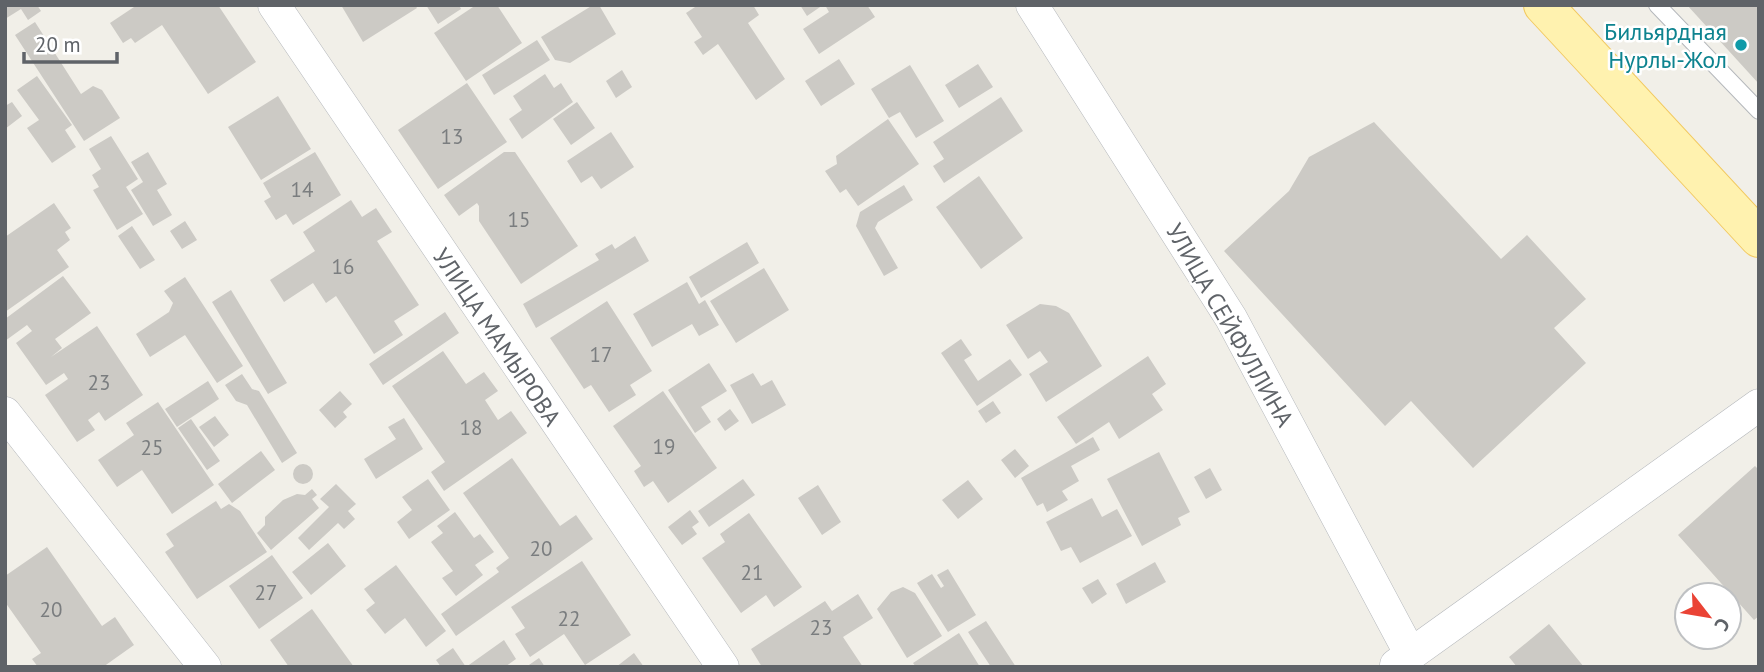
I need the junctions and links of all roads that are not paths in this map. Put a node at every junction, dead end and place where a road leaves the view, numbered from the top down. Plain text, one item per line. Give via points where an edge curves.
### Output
1 (274, 5) edge
2 (1032, 5) edge
3 (1543, 5) edge
4 (1657, 5) edge
5 (1759, 111) edge
6 (1759, 238) edge
7 (1759, 405) edge
8 (5, 413) edge
9 (1399, 663) edge
10 (205, 667) edge
11 (723, 667) edge

1 - 11 street, УЛИЦА МАМЫРОВА
2 - 9 street, УЛИЦА СЕЙФУЛЛИНА via 1231,318
3 - 6 main road
4 - 5 lane
7 - 9 street
8 - 10 street

